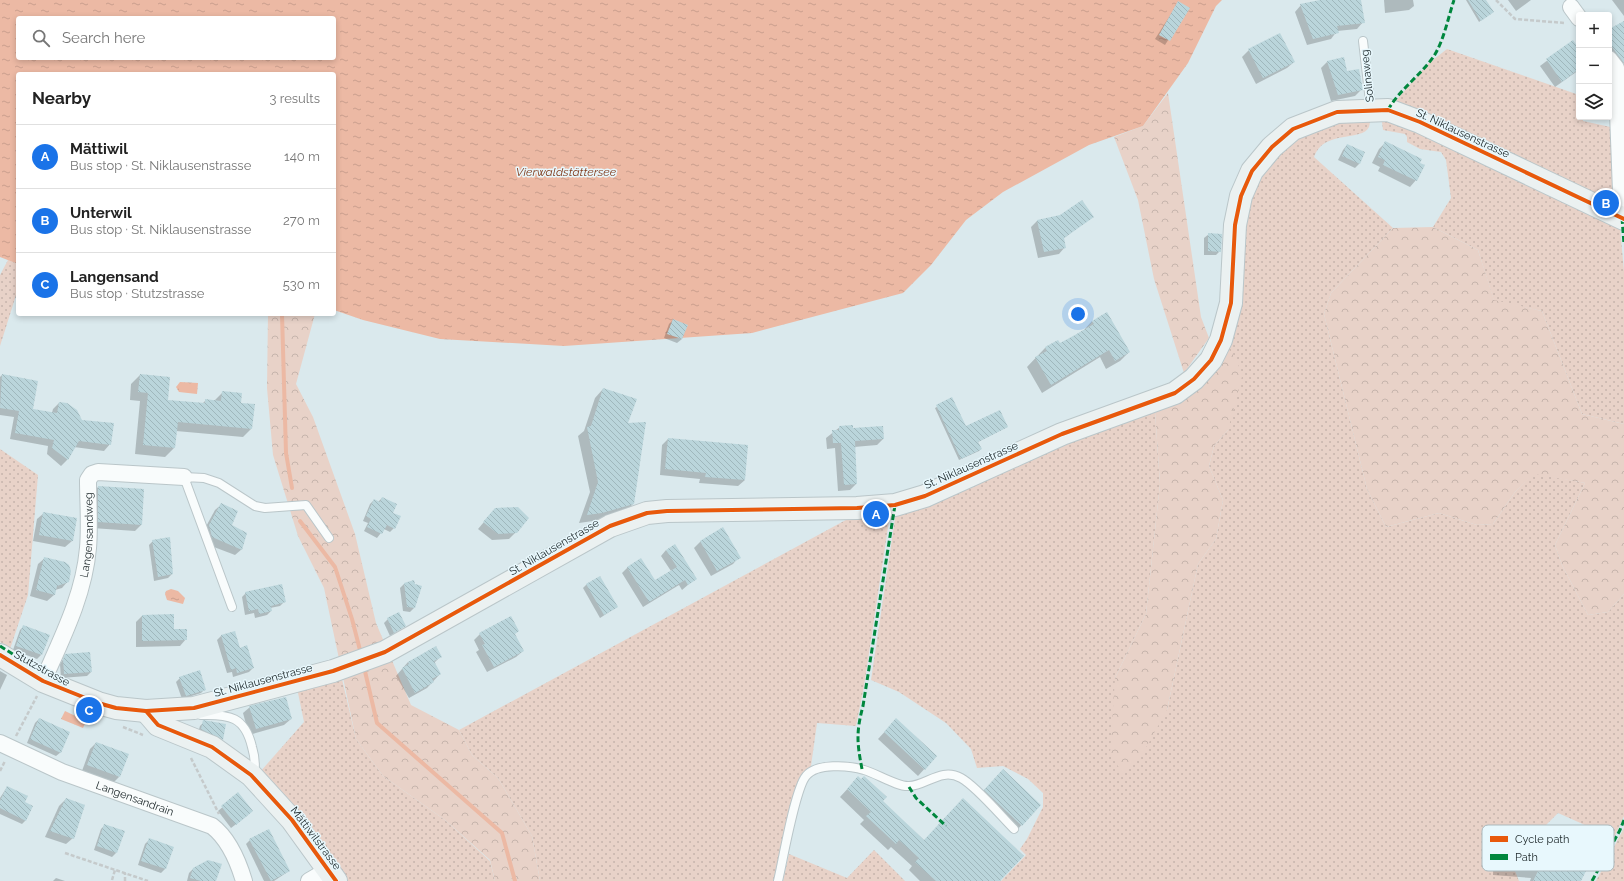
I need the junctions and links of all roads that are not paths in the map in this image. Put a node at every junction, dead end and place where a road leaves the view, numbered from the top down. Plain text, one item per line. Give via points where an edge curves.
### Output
1 (1363, 41) dead end
2 (1612, 63) edge
3 (1371, 110) junction
4 (1623, 218) edge
5 (184, 477) junction
6 (330, 538) dead end
7 (232, 607) dead end
8 (0, 654) edge
9 (41, 686) junction
10 (199, 706) junction
11 (146, 711) junction
12 (5, 746) edge
13 (253, 777) junction
14 (1014, 829) dead end
15 (332, 875) edge
16 (244, 881) edge
17 (309, 881) edge
18 (778, 881) edge

1 - 3 lane, Solinaweg
2 - 4 street via 1620,84 1618,113
3 - 4 street, St. Niklausenstrasse via 1388,110 1420,122
3 - 10 street, St. Niklausenstrasse via 1337,112 1293,130 1272,146 1252,171 1241,196 1235,225 1231,303 1227,323 1211,360 1194,379 1175,393 1062,434 924,496 895,505 857,508 702,509 647,513 610,526 385,652 333,671
5 - 6 lane via 204,478 219,483 255,506 265,508 306,505
5 - 7 lane
5 - 9 street, Langensandweg via 98,472 92,474 88,480 88,547 79,597
8 - 9 street, Stutzstrasse
9 - 11 street, Stutzstrasse via 116,708
10 - 11 street, St. Niklausenstrasse via 171,711
10 - 13 lane via 201,715 218,715 236,719 243,724 249,734 255,759
11 - 13 street, Mättiwilstrasse via 158,725 212,747
12 - 16 street, Langensandrain via 100,787 212,826 222,833
13 - 15 street, Mättiwilstrasse via 292,820
14 - 18 lane via 970,785 954,775 942,775 909,786 862,769 823,766 813,769 800,784
15 - 17 street

